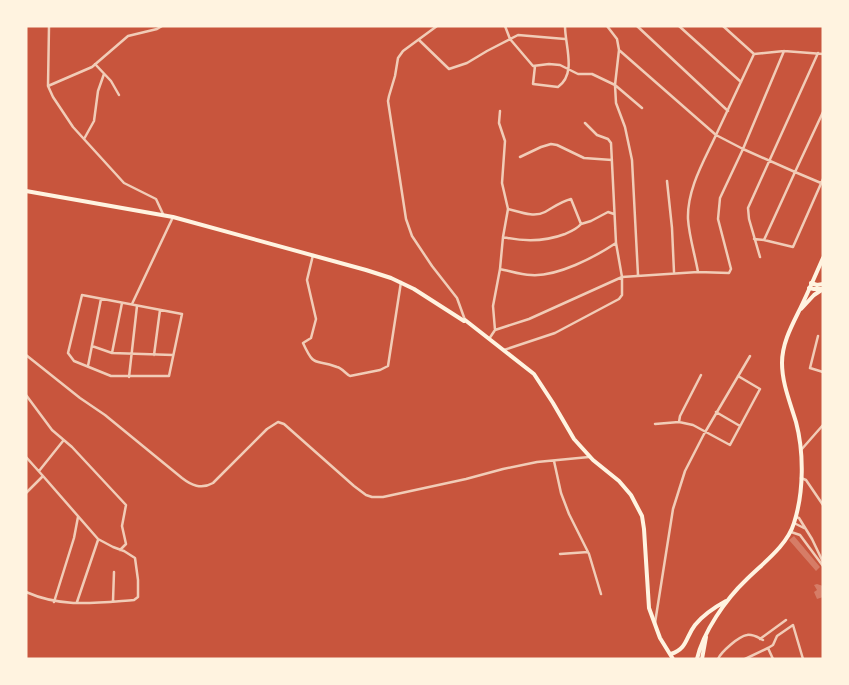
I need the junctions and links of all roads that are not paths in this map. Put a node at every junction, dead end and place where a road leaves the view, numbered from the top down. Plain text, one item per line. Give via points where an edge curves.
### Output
1 (49, 26) edge
2 (162, 26) edge
3 (437, 26) edge
4 (505, 26) edge
5 (564, 26) edge
6 (607, 26) edge
7 (637, 26) edge
8 (679, 26) edge
9 (723, 26) edge
10 (510, 39) junction
11 (565, 39) junction
12 (419, 40) junction
13 (619, 50) junction
14 (784, 51) junction
15 (818, 53) junction
16 (754, 54) junction
17 (823, 54) edge
18 (95, 64) junction
19 (535, 66) junction
20 (569, 69) junction
21 (104, 74) junction
22 (741, 82) junction
23 (615, 85) junction
24 (48, 86) junction
25 (119, 95) dead end
26 (642, 108) dead end
27 (728, 110) junction
28 (500, 111) dead end
29 (823, 112) edge
30 (585, 123) dead end
31 (716, 135) junction
32 (84, 140) junction
33 (743, 149) junction
34 (520, 157) dead end
35 (612, 160) junction
36 (769, 160) junction
37 (795, 172) junction
38 (667, 181) dead end
39 (822, 181) edge
40 (26, 191) edge
41 (508, 209) junction
42 (614, 214) junction
43 (163, 216) junction
44 (173, 217) junction
45 (581, 224) junction
46 (503, 237) junction
47 (754, 239) junction
48 (764, 240) junction
49 (616, 244) junction
50 (312, 255) junction
51 (760, 256) dead end
52 (823, 258) edge
53 (500, 269) junction
54 (674, 272) junction
55 (698, 272) junction
56 (638, 275) junction
57 (622, 277) junction
58 (401, 282) junction
59 (811, 283) junction
60 (823, 284) edge
61 (809, 288) junction
62 (823, 289) edge
63 (101, 299) junction
64 (122, 303) junction
65 (132, 304) junction
66 (137, 306) junction
67 (160, 310) junction
68 (798, 313) junction
69 (465, 320) junction
70 (495, 330) junction
71 (818, 336) dead end
72 (489, 339) junction
73 (92, 346) junction
74 (503, 350) junction
75 (112, 353) junction
76 (131, 354) junction
77 (26, 355) edge
78 (154, 355) junction
79 (173, 355) junction
80 (750, 356) dead end
81 (88, 366) junction
82 (823, 372) edge
83 (701, 375) dead end
84 (738, 376) junction
85 (128, 377) junction
86 (26, 395) edge
87 (716, 412) junction
88 (679, 422) junction
89 (655, 424) dead end
90 (823, 425) edge
91 (740, 426) junction
92 (706, 430) junction
93 (63, 441) junction
94 (800, 450) junction
95 (590, 456) junction
96 (26, 457) edge
97 (554, 461) junction
98 (40, 471) junction
99 (43, 476) junction
100 (801, 478) junction
101 (26, 493) edge
102 (823, 505) edge
103 (796, 516) junction
104 (78, 517) junction
105 (794, 523) junction
106 (807, 531) junction
107 (791, 532) junction
108 (98, 539) junction
109 (120, 550) junction
110 (588, 552) junction
111 (560, 554) dead end
112 (823, 564) edge
113 (114, 572) dead end
114 (26, 592) edge
115 (601, 594) dead end
116 (728, 600) junction
117 (114, 601) junction
118 (54, 602) junction
119 (77, 602) junction
120 (786, 620) dead end
121 (655, 625) junction
122 (706, 638) junction
123 (768, 648) junction
124 (671, 654) junction
125 (673, 659) edge
126 (697, 659) edge
127 (702, 659) edge
128 (718, 659) edge
129 (745, 659) edge
130 (773, 659) edge
131 (803, 659) edge

1 - 24 street
2 - 18 street via 128,36
3 - 12 street
4 - 10 street
5 - 11 street
6 - 13 street via 617,39
7 - 27 street
8 - 22 street
9 - 16 street
10 - 11 street via 524,35
10 - 12 street via 450,69
10 - 19 street via 529,64
11 - 20 street
12 - 69 street via 398,58 388,101 403,201 412,236 457,298
13 - 23 street
13 - 31 street
14 - 15 street
14 - 16 street
14 - 33 street
15 - 17 street
15 - 36 street
16 - 22 street
18 - 21 street
18 - 24 street
19 - 20 street via 549,64
19 - 20 street via 533,84 539,86 558,87 567,78
20 - 23 street via 578,74 592,74
21 - 25 street
21 - 32 street via 94,121
22 - 27 street
23 - 26 street
23 - 56 street via 616,103 632,160
24 - 32 street
27 - 31 street
28 - 41 street via 499,123 505,141 502,183
29 - 37 street
30 - 35 street via 611,143
31 - 33 street
31 - 55 street via 695,181 688,206
32 - 43 street via 124,183 156,199
33 - 36 street
33 - 55 street via 720,198 718,219 731,269 729,273
34 - 35 street via 551,144 584,158
35 - 42 street
36 - 37 street
36 - 47 street via 748,208
37 - 39 street
37 - 48 street
38 - 54 street
39 - 48 street via 793,247
40 - 43 main road
41 - 45 street via 537,214 571,199
41 - 46 street
42 - 45 street via 608,212
42 - 49 street
43 - 44 main road
44 - 50 main road
44 - 65 street
45 - 46 street via 545,240
46 - 53 street
47 - 48 street
47 - 51 street
49 - 53 street via 574,265 542,275
49 - 57 street
50 - 58 main road
50 - 58 street via 307,280 316,319 311,338 303,343 316,362 338,367 350,376 388,366
52 - 59 main road
53 - 70 street via 493,306
54 - 55 street
54 - 56 street
56 - 57 street
57 - 70 street
57 - 74 street via 619,299 555,333
58 - 69 main road
59 - 60 main road
59 - 61 main road
61 - 62 main road
61 - 68 main road
62 - 68 main road
63 - 64 street
63 - 73 street
63 - 81 street via 82,295 68,353 74,361
64 - 65 street
64 - 75 street
65 - 66 street
66 - 67 street
66 - 76 street
67 - 78 street
67 - 79 street via 182,314
68 - 94 main road via 785,344 782,362 783,380
69 - 72 main road
70 - 72 street
71 - 82 street via 810,368
72 - 74 main road
73 - 75 street
73 - 81 street
74 - 95 main road via 534,374 574,439
75 - 76 street
76 - 78 street
76 - 85 street
77 - 97 street via 190,484 197,486 213,483 278,422 354,486 372,497
78 - 79 street
79 - 85 street via 170,376
80 - 84 street
81 - 85 street via 112,376
83 - 88 street
84 - 87 street
84 - 91 street via 760,389
86 - 93 street
87 - 91 street
87 - 92 street
88 - 89 street
88 - 92 street
90 - 94 street
91 - 92 street via 730,445
92 - 121 street via 685,470 673,509
93 - 98 street
93 - 109 street via 126,506 122,526 126,544
94 - 100 main road
95 - 97 street
95 - 121 main road via 619,481 642,516 650,608
96 - 98 street
97 - 110 street via 561,493
98 - 99 street
99 - 101 street
99 - 104 street
100 - 102 street via 806,480
100 - 103 main road
103 - 105 main road
103 - 106 street
104 - 108 street
104 - 118 street
105 - 106 street
105 - 107 main road
106 - 112 street
107 - 112 street via 800,535
107 - 116 main road
108 - 109 street
108 - 119 street
109 - 117 street via 136,560 138,597
110 - 111 street
110 - 115 street
113 - 117 street
114 - 118 street
116 - 122 main road
116 - 124 main road via 704,616 684,647
117 - 119 street
118 - 119 street
120 - 128 street via 762,640 752,635 742,636
121 - 124 main road
122 - 126 main road via 701,643
122 - 127 main road
123 - 129 street
123 - 130 street
123 - 131 street via 777,636 793,625
124 - 125 main road

